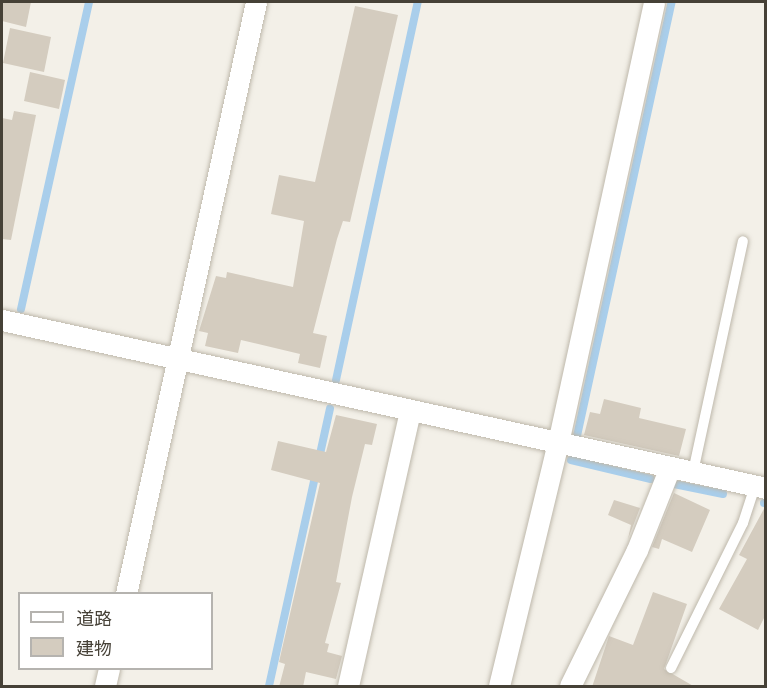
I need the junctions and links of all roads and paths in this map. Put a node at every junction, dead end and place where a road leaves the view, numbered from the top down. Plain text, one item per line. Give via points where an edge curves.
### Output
1 (256, 2) edge
2 (654, 2) edge
3 (743, 241) dead end
4 (2, 321) edge
5 (178, 361) junction
6 (410, 411) junction
7 (558, 443) junction
8 (670, 467) junction
9 (693, 472) junction
10 (760, 487) edge
11 (126, 592) edge
12 (671, 668) dead end
13 (109, 670) edge
14 (105, 687) edge
15 (348, 687) edge
16 (499, 687) edge
17 (570, 687) edge

1 - 5 street
2 - 7 street
3 - 9 lane
4 - 5 street
5 - 6 street
5 - 11 street
6 - 7 street
6 - 15 street
7 - 8 street
7 - 16 street
8 - 9 street
8 - 17 street via 637,550
9 - 10 street
10 - 12 lane
13 - 14 street

